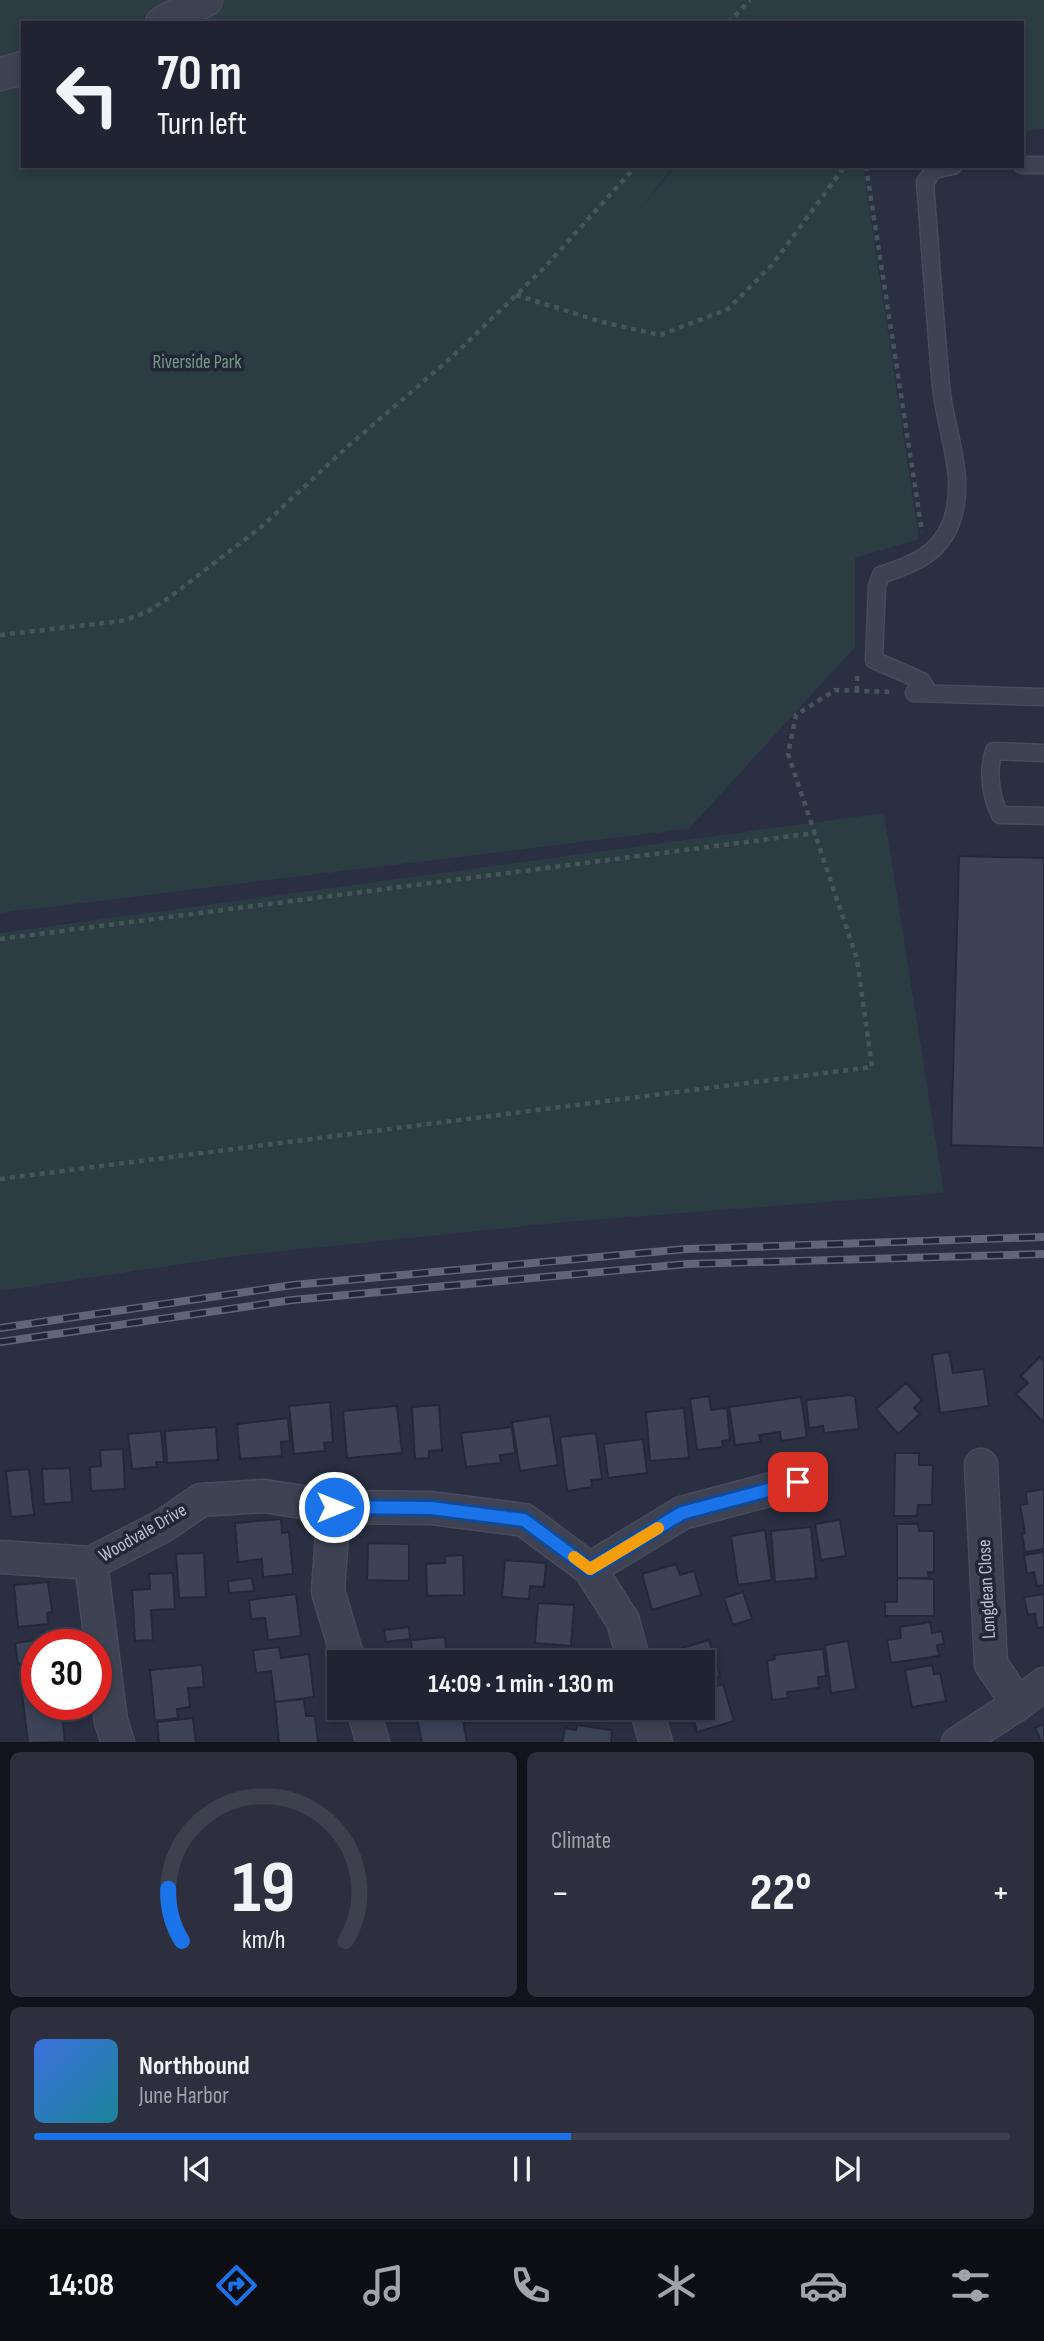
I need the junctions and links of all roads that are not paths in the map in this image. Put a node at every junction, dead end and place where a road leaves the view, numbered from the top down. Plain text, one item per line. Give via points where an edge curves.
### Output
1 (206, 0) edge
2 (166, 21) edge
3 (21, 69) edge
4 (0, 74) edge
5 (1024, 165) edge
6 (1044, 166) edge
7 (944, 168) edge
8 (1044, 696) edge
9 (1044, 753) edge
10 (1044, 816) edge
11 (981, 1465) dead end
12 (798, 1482) dead end
13 (334, 1507) junction
14 (0, 1557) edge
15 (91, 1563) junction
16 (590, 1569) junction
17 (345, 1650) edge
18 (631, 1650) edge
19 (1044, 1684) edge
20 (1018, 1704) junction
21 (367, 1720) edge
22 (650, 1720) edge
23 (118, 1742) edge
24 (373, 1742) edge
25 (656, 1742) edge
26 (958, 1742) edge

1 - 2 street
3 - 4 street
5 - 6 lane
7 - 8 lane via 934,170 925,182 941,390 959,486 951,523 937,548 908,566 881,575 874,660 922,681 921,693
9 - 10 lane via 994,751 990,763 993,803 1000,816
11 - 20 street, Longdean Close via 991,1664
12 - 16 street via 682,1513
13 - 15 street, Woodvale Drive via 264,1496 201,1500 163,1527
13 - 16 street, Woodvale Drive via 431,1508 524,1520
13 - 17 street via 328,1591
14 - 15 street
15 - 23 street, Woodvale Drive via 111,1721
16 - 18 street, Woodvale Drive via 623,1621
19 - 20 street
20 - 26 street
21 - 24 street
22 - 25 street

